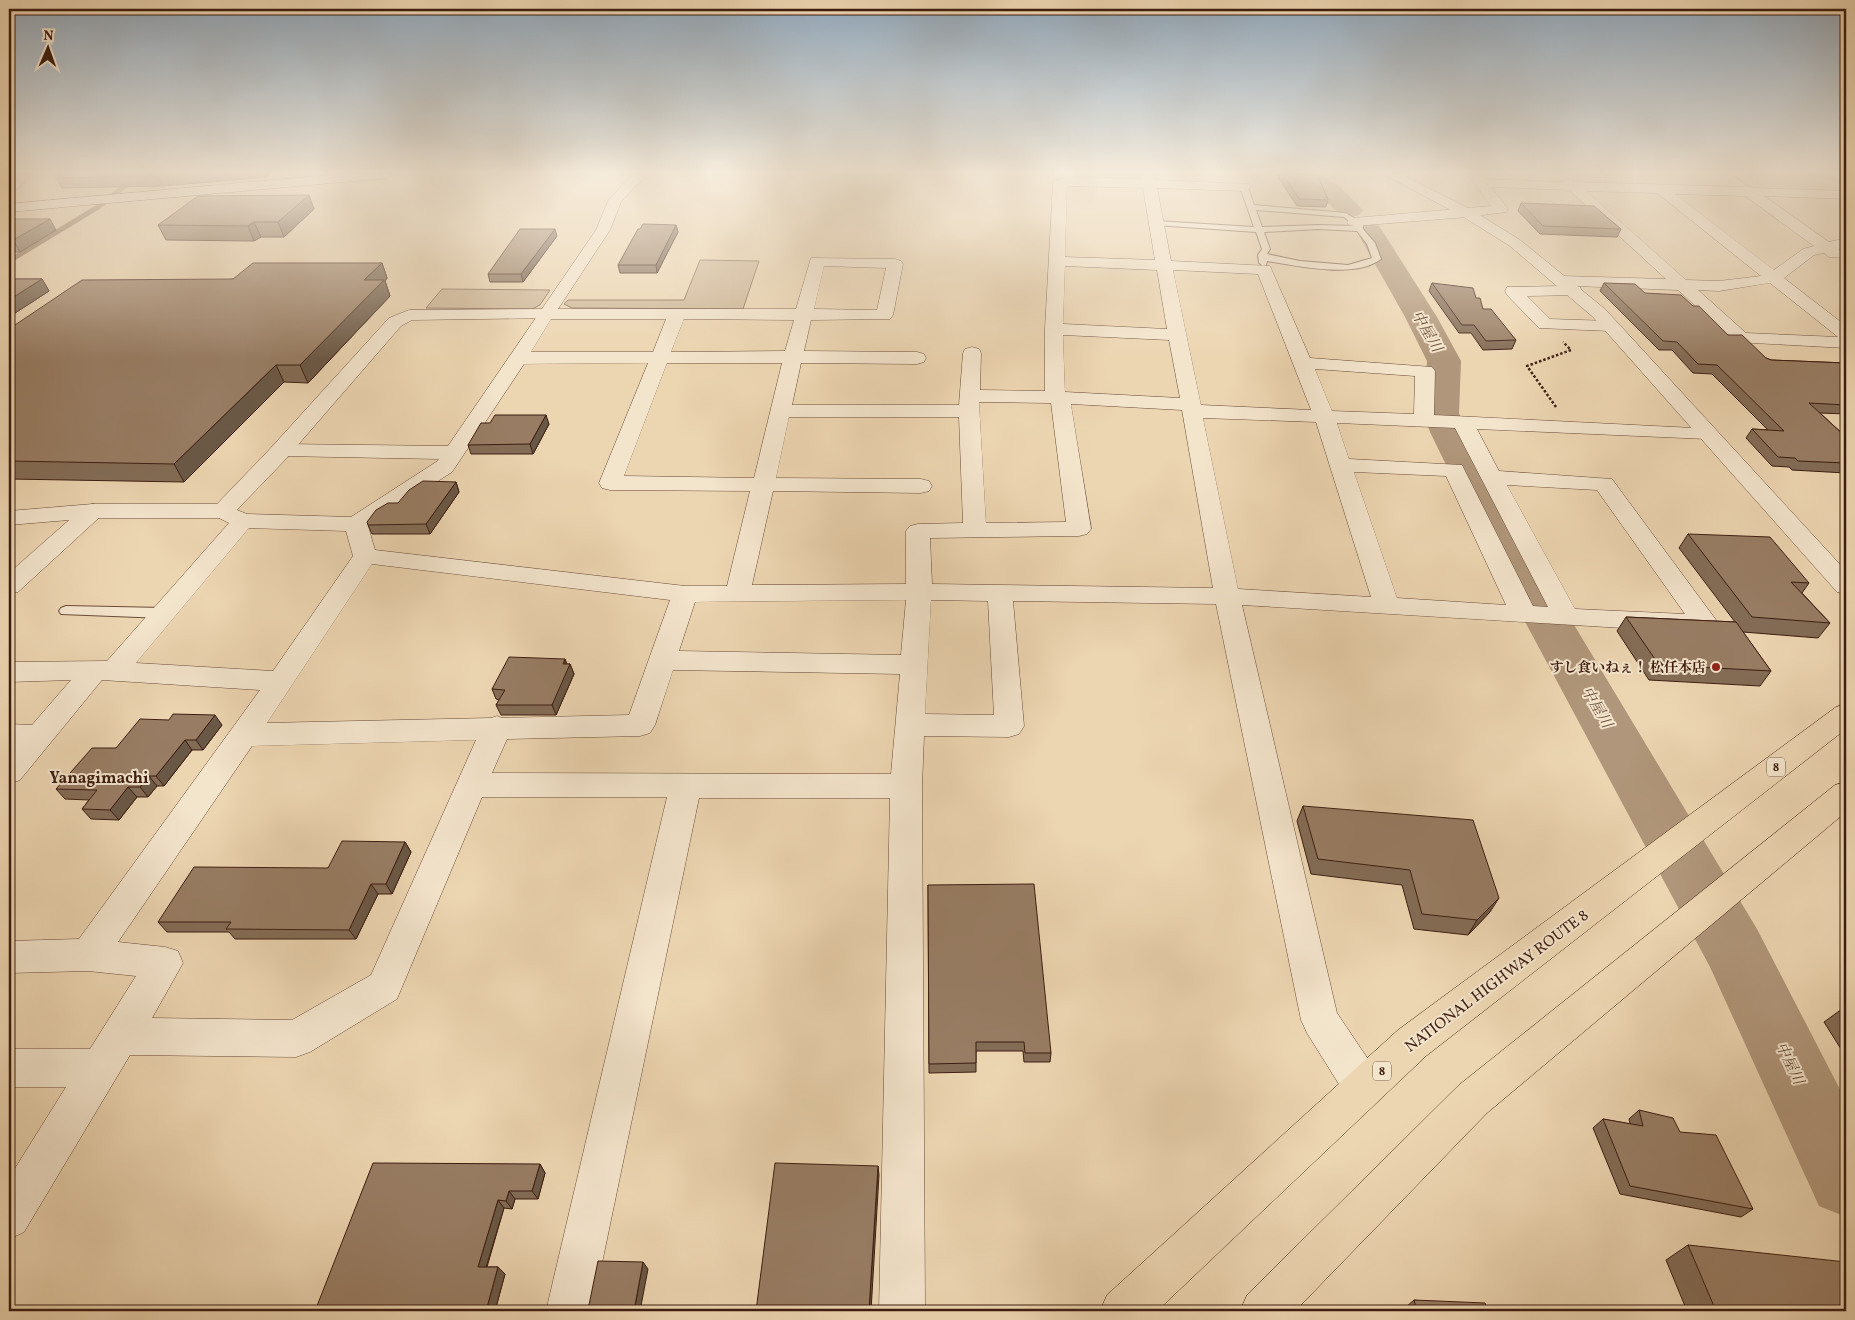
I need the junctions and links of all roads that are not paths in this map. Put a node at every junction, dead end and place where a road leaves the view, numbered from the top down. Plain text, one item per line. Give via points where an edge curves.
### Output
1 (599, 236) edge
2 (1059, 236) edge
3 (1158, 236) edge
4 (1262, 236) edge
5 (1365, 236) edge
6 (1503, 236) edge
7 (1630, 236) edge
8 (1719, 236) edge
9 (1808, 236) edge
10 (1846, 243) edge
11 (1824, 247) junction
12 (1058, 261) junction
13 (1263, 262) junction
14 (1846, 262) edge
15 (1164, 266) junction
16 (1772, 278) junction
17 (1568, 286) junction
18 (1686, 286) junction
19 (546, 314) junction
20 (677, 314) junction
21 (803, 314) junction
22 (1610, 326) junction
23 (1054, 329) junction
24 (1846, 335) edge
25 (1178, 336) junction
26 (1846, 343) edge
27 (972, 353) dead end
28 (794, 357) junction
29 (518, 358) junction
30 (659, 358) junction
31 (917, 358) dead end
32 (1302, 363) junction
33 (1057, 397) junction
34 (969, 403) junction
35 (1192, 408) junction
36 (781, 411) junction
37 (1324, 416) junction
38 (1444, 422) junction
39 (1706, 433) junction
40 (282, 450) junction
41 (454, 453) junction
42 (1341, 465) junction
43 (1492, 477) junction
44 (764, 484) junction
45 (921, 486) dead end
46 (93, 511) junction
47 (233, 516) junction
48 (9, 518) edge
49 (356, 524) junction
50 (975, 530) junction
51 (365, 556) junction
52 (9, 586) edge
53 (1846, 586) edge
54 (919, 592) junction
55 (738, 593) junction
56 (1000, 593) junction
57 (685, 594) junction
58 (1227, 596) junction
59 (1387, 606) junction
60 (66, 611) dead end
61 (164, 613) junction
62 (1544, 615) junction
63 (662, 660) junction
64 (914, 665) junction
65 (104, 670) junction
66 (9, 672) edge
67 (281, 681) junction
68 (1846, 714) edge
69 (910, 725) junction
70 (497, 727) junction
71 (9, 735) edge
72 (242, 735) junction
73 (39, 736) junction
74 (9, 772) edge
75 (472, 784) junction
76 (686, 785) junction
77 (906, 786) junction
78 (1846, 794) edge
79 (88, 955) junction
80 (9, 957) edge
81 (111, 1052) junction
82 (9, 1068) edge
83 (1364, 1088) junction
84 (9, 1217) edge
85 (569, 1311) edge
86 (902, 1311) edge
87 (1123, 1311) edge
88 (1263, 1311) edge

1 - 19 street
2 - 12 street
3 - 15 street
4 - 13 lane via 1266,249
5 - 13 lane via 1377,259 1348,268 1266,258
6 - 17 street
7 - 18 street
8 - 16 street
9 - 11 street
10 - 11 street
11 - 14 street
11 - 16 street via 1810,252
12 - 15 street
12 - 23 street
13 - 15 street
13 - 32 street
15 - 25 street
16 - 18 street via 1719,286
16 - 24 street
17 - 18 street
17 - 22 street
17 - 22 street via 1513,291 1545,324
18 - 26 street via 1741,338
19 - 20 street
19 - 29 street
19 - 40 street via 409,315 395,322
20 - 21 street
20 - 30 street
21 - 21 street via 884,315 895,264 817,261
21 - 28 street
22 - 39 street
23 - 25 street
23 - 33 street
25 - 35 street
27 - 34 street
28 - 30 street
28 - 31 street
28 - 36 street
29 - 30 street
29 - 41 street
30 - 44 street via 610,483
32 - 37 street
32 - 38 street via 1425,371
33 - 34 street
33 - 35 street
33 - 50 street via 1079,529
34 - 36 street
34 - 50 street
35 - 37 street
35 - 58 street
36 - 44 street
37 - 38 street
37 - 42 street
38 - 39 street
38 - 43 street
39 - 53 street
40 - 41 street
40 - 47 street
41 - 49 street via 444,467
42 - 59 street
42 - 62 street via 1454,470
43 - 62 street
43 - 62 street via 1604,484 1706,624
44 - 45 street
44 - 55 street
46 - 47 street
46 - 48 street
46 - 52 street
47 - 49 street
47 - 61 street
49 - 51 street
50 - 54 street via 918,531
51 - 57 street
51 - 67 street
54 - 55 street
54 - 56 street
54 - 64 street
55 - 57 street
56 - 58 street
56 - 69 street via 1009,726
57 - 63 street
58 - 59 street
58 - 83 street via 1320,1020
59 - 62 street
60 - 61 lane
61 - 65 street
63 - 64 street
63 - 70 street via 640,724
64 - 69 street
65 - 66 street
65 - 67 street
65 - 73 street
67 - 72 street
68 - 83 main road, NATIONAL HIGHWAY ROUTE 8 / 8 via 1412,1042
69 - 77 street
70 - 72 street
70 - 75 street
71 - 73 street
72 - 79 street
73 - 74 street
75 - 76 street
75 - 81 street via 384,987 296,1039
76 - 77 street
76 - 85 street
77 - 86 street
78 - 88 main road via 1473,1099
79 - 80 street
79 - 81 street via 165,963
81 - 82 street
81 - 84 street
83 - 87 main road, NATIONAL HIGHWAY ROUTE 8 / 8

